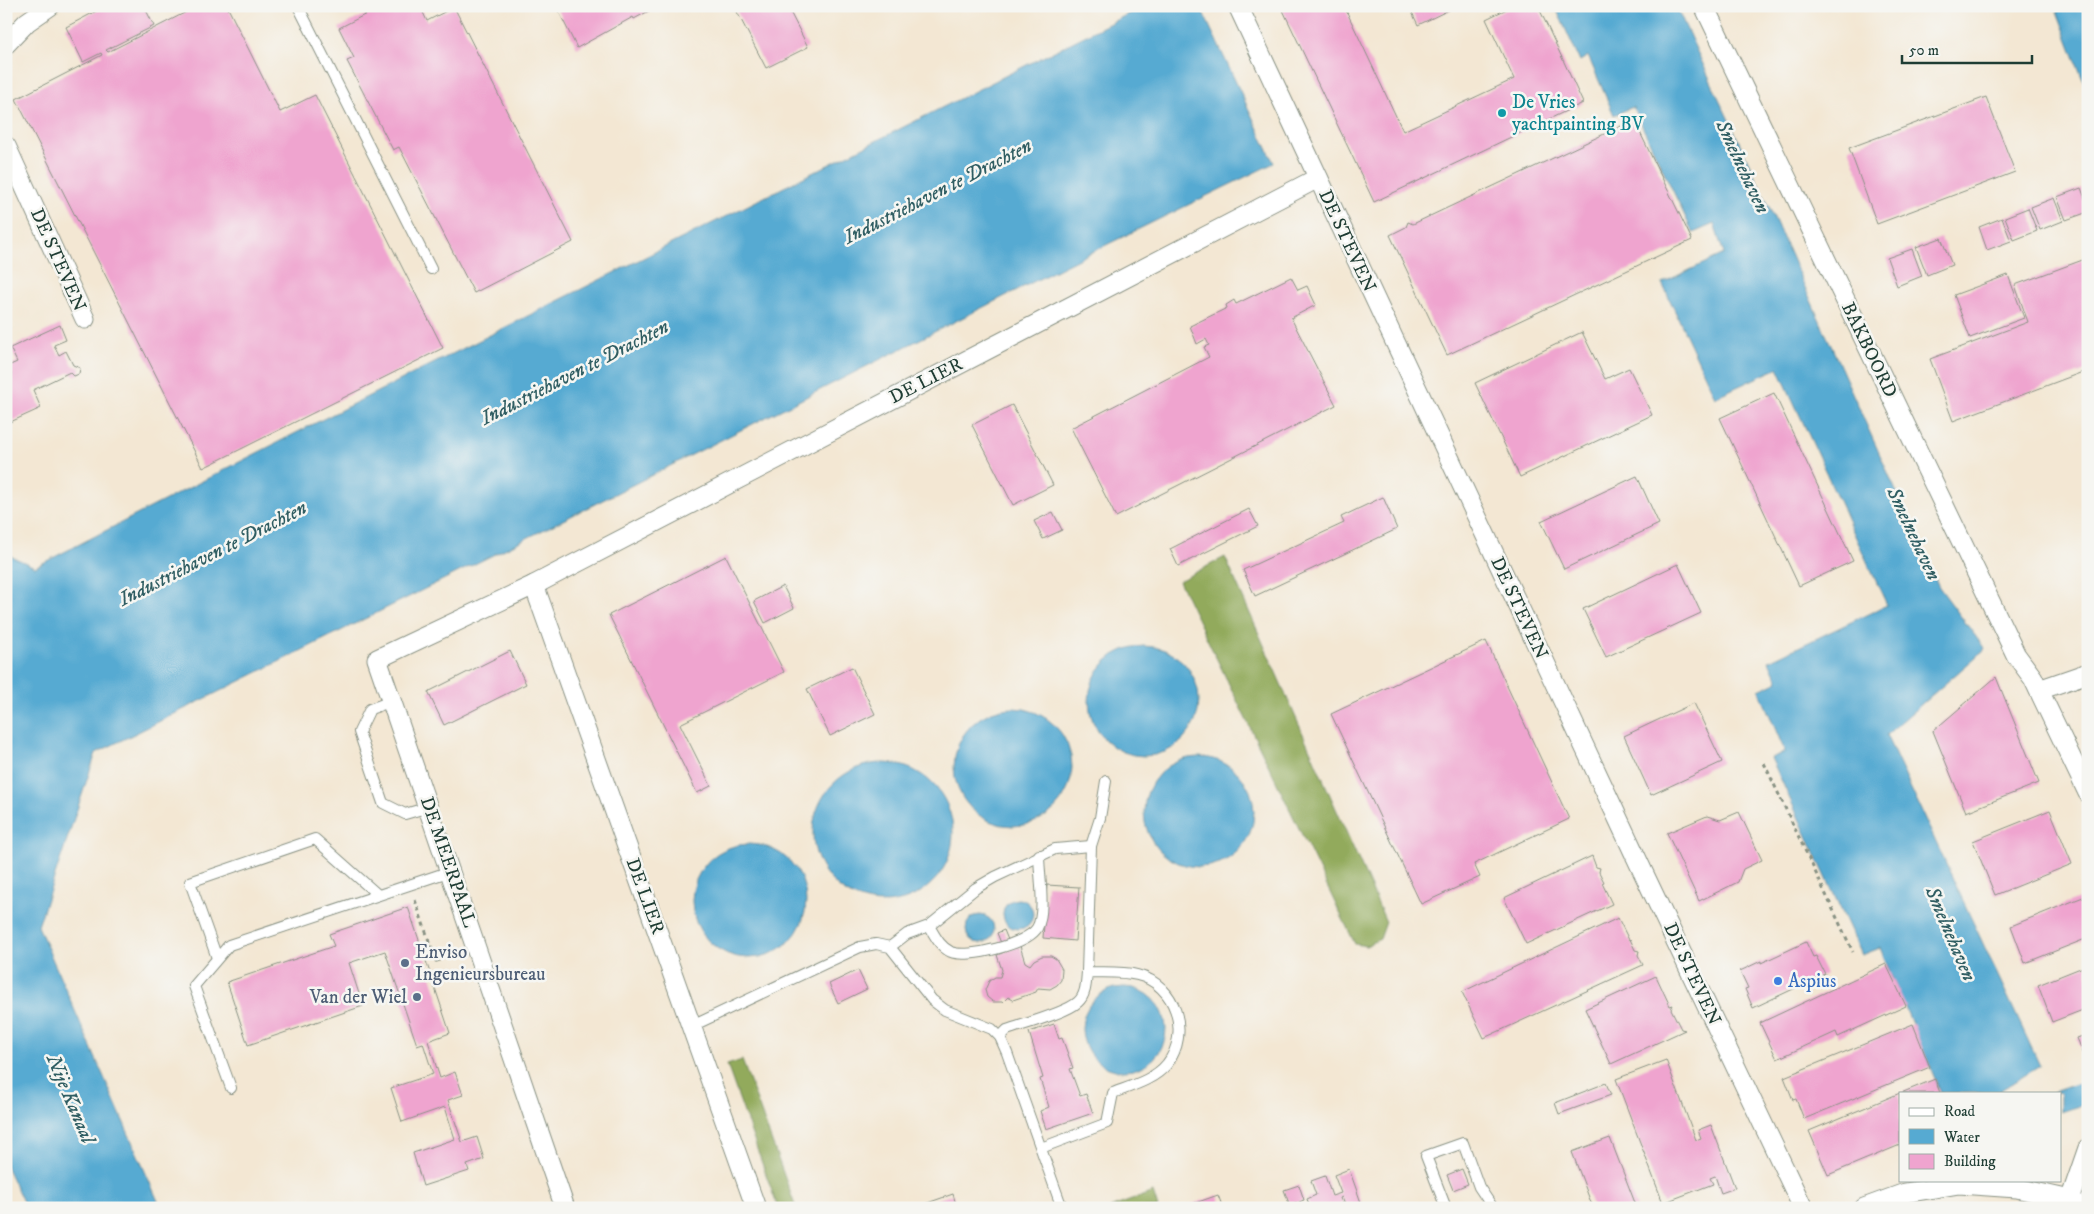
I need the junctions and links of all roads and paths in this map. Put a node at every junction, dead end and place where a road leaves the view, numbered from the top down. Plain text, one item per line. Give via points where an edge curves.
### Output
1 (50, 6) edge
2 (298, 6) edge
3 (1238, 6) edge
4 (1704, 6) edge
5 (6, 44) edge
6 (6, 146) edge
7 (1318, 178) junction
8 (431, 269) dead end
9 (85, 319) dead end
10 (534, 584) junction
11 (377, 659) joint
12 (2088, 673) edge
13 (2039, 690) junction
14 (392, 701) junction
15 (1764, 763) dead end
16 (1106, 781) dead end
17 (2088, 793) edge
18 (429, 807) junction
19 (1091, 846) junction
20 (1039, 855) junction
21 (451, 871) junction
22 (378, 895) junction
23 (415, 900) dead end
24 (929, 926) junction
25 (430, 942) junction
26 (420, 945) dead end
27 (890, 947) junction
28 (1853, 952) dead end
29 (218, 958) junction
30 (441, 960) dead end
31 (1087, 972) junction
32 (692, 1026) junction
33 (1000, 1037) junction
34 (231, 1088) dead end
35 (1040, 1148) junction
36 (2088, 1148) edge
37 (2076, 1204) edge
38 (565, 1208) edge
39 (756, 1208) edge
40 (1062, 1208) edge
41 (1446, 1208) edge
42 (1493, 1208) edge
43 (1803, 1208) edge
44 (1864, 1208) edge

1 - 5 street via 26,22
2 - 8 lane
3 - 7 street, DE STEVEN
4 - 13 street, BAKBOORD via 2016,655
6 - 9 street, DE STEVEN
7 - 10 street, DE LIER
7 - 43 street, DE STEVEN
10 - 11 street, DE LIER
10 - 32 street, DE LIER
11 - 14 street, DE MEERPAAL
12 - 13 street
13 - 17 street, BAKBOORD
14 - 18 street, DE MEERPAAL
14 - 18 lane via 370,709 359,732 383,802 405,814
15 - 28 path
16 - 19 lane
18 - 21 street, DE MEERPAAL
19 - 20 lane via 1070,847
19 - 31 lane
20 - 24 lane via 976,888
20 - 24 lane via 1041,912 1036,928 1029,935 998,948 962,955 946,949
21 - 22 lane
21 - 38 street, DE MEERPAAL
22 - 29 lane via 228,945
22 - 29 lane via 315,839 190,882
23 - 25 path
24 - 27 lane via 907,934
25 - 26 path
25 - 30 path via 436,961
27 - 32 lane via 876,944 860,947
27 - 33 lane via 932,1000 945,1010 992,1029
29 - 34 lane via 194,986
31 - 33 lane via 1085,990 1078,1002 1007,1030
31 - 35 lane via 1138,975 1162,988 1177,1012 1178,1040 1174,1053 1156,1074 1113,1093 1108,1123
32 - 39 street, DE LIER
33 - 35 lane
35 - 40 lane
36 - 37 street
37 - 44 street via 2017,1188 1959,1184 1904,1193
41 - 42 lane via 1426,1156 1462,1143 1479,1187

